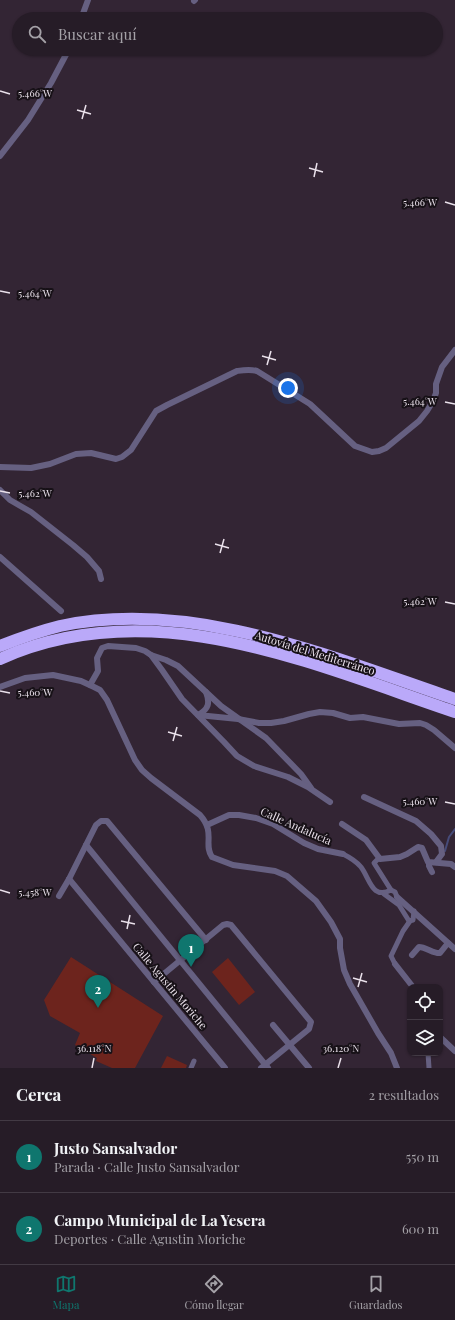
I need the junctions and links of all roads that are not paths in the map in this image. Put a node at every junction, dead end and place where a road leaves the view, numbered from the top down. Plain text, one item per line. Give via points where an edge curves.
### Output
1 (88, 0) edge
2 (84, 12) edge
3 (65, 56) edge
4 (0, 156) edge
5 (455, 350) edge
6 (0, 467) edge
7 (0, 490) edge
8 (0, 557) edge
9 (101, 579) dead end
10 (61, 611) dead end
11 (0, 646) edge
12 (151, 656) junction
13 (0, 659) edge
14 (352, 670) junction
15 (90, 685) junction
16 (0, 687) edge
17 (206, 692) junction
18 (455, 699) edge
19 (455, 712) edge
20 (198, 715) junction
21 (238, 719) junction
22 (455, 748) edge
23 (313, 790) junction
24 (364, 797) dead end
25 (330, 802) dead end
26 (342, 824) dead end
27 (208, 825) junction
28 (86, 845) junction
29 (343, 854) joint
30 (379, 858) junction
31 (436, 862) junction
32 (429, 863) junction
33 (455, 867) edge
34 (432, 872) dead end
35 (69, 879) junction
36 (391, 890) junction
37 (384, 894) junction
38 (59, 896) dead end
39 (398, 897) joint
40 (414, 911) junction
41 (410, 921) junction
42 (206, 940) junction
43 (448, 943) junction
44 (455, 949) edge
45 (412, 955) dead end
46 (180, 961) junction
47 (395, 964) joint
48 (154, 982) junction
49 (411, 984) edge
50 (273, 1025) dead end
51 (443, 1040) edge
52 (290, 1045) junction
53 (455, 1051) edge
54 (428, 1056) edge
55 (194, 1061) dead end
56 (265, 1067) edge
57 (191, 1068) edge
58 (225, 1068) edge
59 (309, 1068) edge
60 (397, 1068) edge
61 (429, 1068) edge

1 - 2 street
3 - 4 street via 28,120
5 - 6 street via 442,367 434,401 427,411 419,421 379,451 372,452 355,446 310,404 257,372 244,370 237,371 156,411 131,450 122,458 91,453 76,454 31,468
7 - 9 street via 87,557 99,571
8 - 10 street
11 - 14 highway, Autovía del Mediterráneo via 31,634 67,625 118,619 153,620 195,623 245,633 301,648
12 - 15 street via 136,648 105,646 98,654 98,671
12 - 17 street via 178,666
12 - 20 street via 182,699
13 - 14 highway, Autovía del Mediterráneo via 33,646 77,635 118,631 164,631 213,638
14 - 18 highway, Autovía del Mediterráneo
14 - 19 highway, Autovía del Mediterráneo
15 - 16 street via 53,675 25,678
15 - 27 street via 100,690 107,700 142,770 200,815
17 - 20 street via 207,708
17 - 21 street
20 - 21 street
20 - 23 street via 237,756 254,766 288,777
21 - 22 street via 271,723 320,712 399,724 420,723 434,730
21 - 23 street via 266,738
23 - 25 street
24 - 31 street via 422,825 441,846 442,854
26 - 30 street via 366,840
27 - 29 street, Calle Andalucía via 229,815 250,817 273,824 318,849
27 - 60 street via 209,852 212,857 233,866 274,871 287,876 316,901 340,939 344,970 350,984 391,1053
28 - 35 street
28 - 42 street via 98,822 110,823
28 - 46 street
29 - 37 street, Calle Andalucía via 360,866 374,890
30 - 32 street via 400,857 418,847 422,848
30 - 36 street via 374,863
31 - 32 street
31 - 33 street
32 - 34 street
35 - 38 street
35 - 48 street, Calle Agustin Moriche
36 - 37 street
36 - 39 street
37 - 41 street, Calle Andalucía via 399,905
39 - 40 street
40 - 41 street via 413,920
40 - 43 street
41 - 47 street via 391,956
42 - 46 street
42 - 52 street via 223,925 233,927 310,1020 311,1025 307,1031
43 - 44 street
43 - 45 street via 440,953 420,946
46 - 48 street
46 - 56 street
47 - 49 street
48 - 58 street, Calle Agustin Moriche
50 - 52 street
51 - 53 street
52 - 56 street
52 - 59 street
54 - 61 street
55 - 57 street

